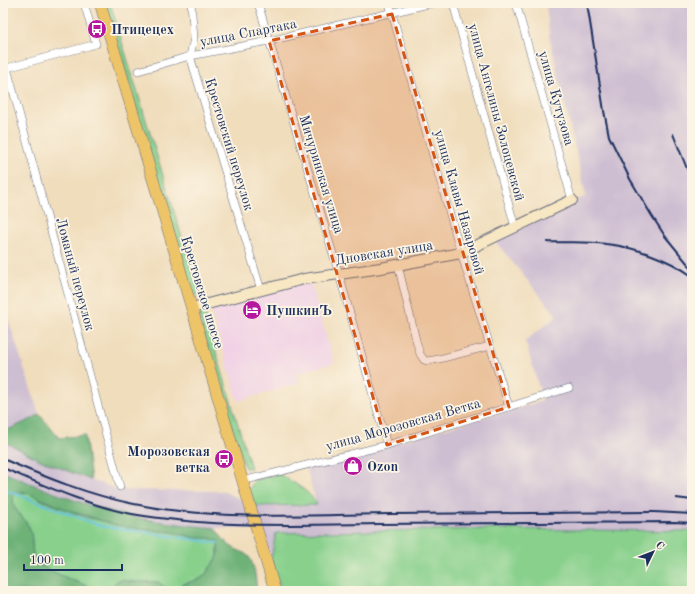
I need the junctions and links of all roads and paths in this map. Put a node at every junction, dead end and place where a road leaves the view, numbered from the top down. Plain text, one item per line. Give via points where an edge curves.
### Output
1 (84, 3) edge
2 (100, 3) edge
3 (191, 3) edge
4 (258, 3) edge
5 (389, 3) edge
6 (433, 3) edge
7 (453, 3) edge
8 (516, 3) edge
9 (392, 14) junction
10 (269, 41) junction
11 (190, 56) junction
12 (5, 69) edge
13 (138, 71) dead end
14 (572, 200) joint
15 (515, 227) junction
16 (462, 253) junction
17 (398, 265) junction
18 (339, 274) junction
19 (261, 290) junction
20 (192, 308) junction
21 (490, 346) junction
22 (568, 388) dead end
23 (509, 407) junction
24 (387, 445) junction
25 (242, 481) junction
26 (120, 487) dead end
27 (272, 589) edge

1 - 12 street via 96,44
2 - 20 main road, Крестовское шоссе
3 - 11 street, Крестовский переулок via 194,38
4 - 10 street, Мичуринская улица
5 - 9 street, улица Клавы Назаровой
6 - 9 street, улица Спартака
7 - 15 street, улица Ангелины Золоцевской
8 - 14 street, улица Кутузова
9 - 10 street, улица Спартака
9 - 16 street, улица Клавы Назаровой
10 - 11 street, улица Спартака
10 - 18 street, Мичуринская улица
11 - 13 street, улица Спартака
11 - 19 street, Крестовский переулок
12 - 26 street, Ломаный переулок
14 - 15 street, Дновская улица
15 - 16 street, Дновская улица
16 - 17 street, Дновская улица
16 - 21 street, улица Клавы Назаровой
17 - 18 street, Дновская улица
17 - 21 street via 416,340 424,360 439,359
18 - 19 street, Дновская улица via 304,279
18 - 24 street, Мичуринская улица
19 - 20 street, Дновская улица
20 - 25 main road, Крестовское шоссе
21 - 23 street, улица Клавы Назаровой
22 - 23 street, улица Морозовская Ветка
23 - 24 street, улица Морозовская Ветка
24 - 25 street, улица Морозовская Ветка
25 - 27 main road, Крестовское шоссе

